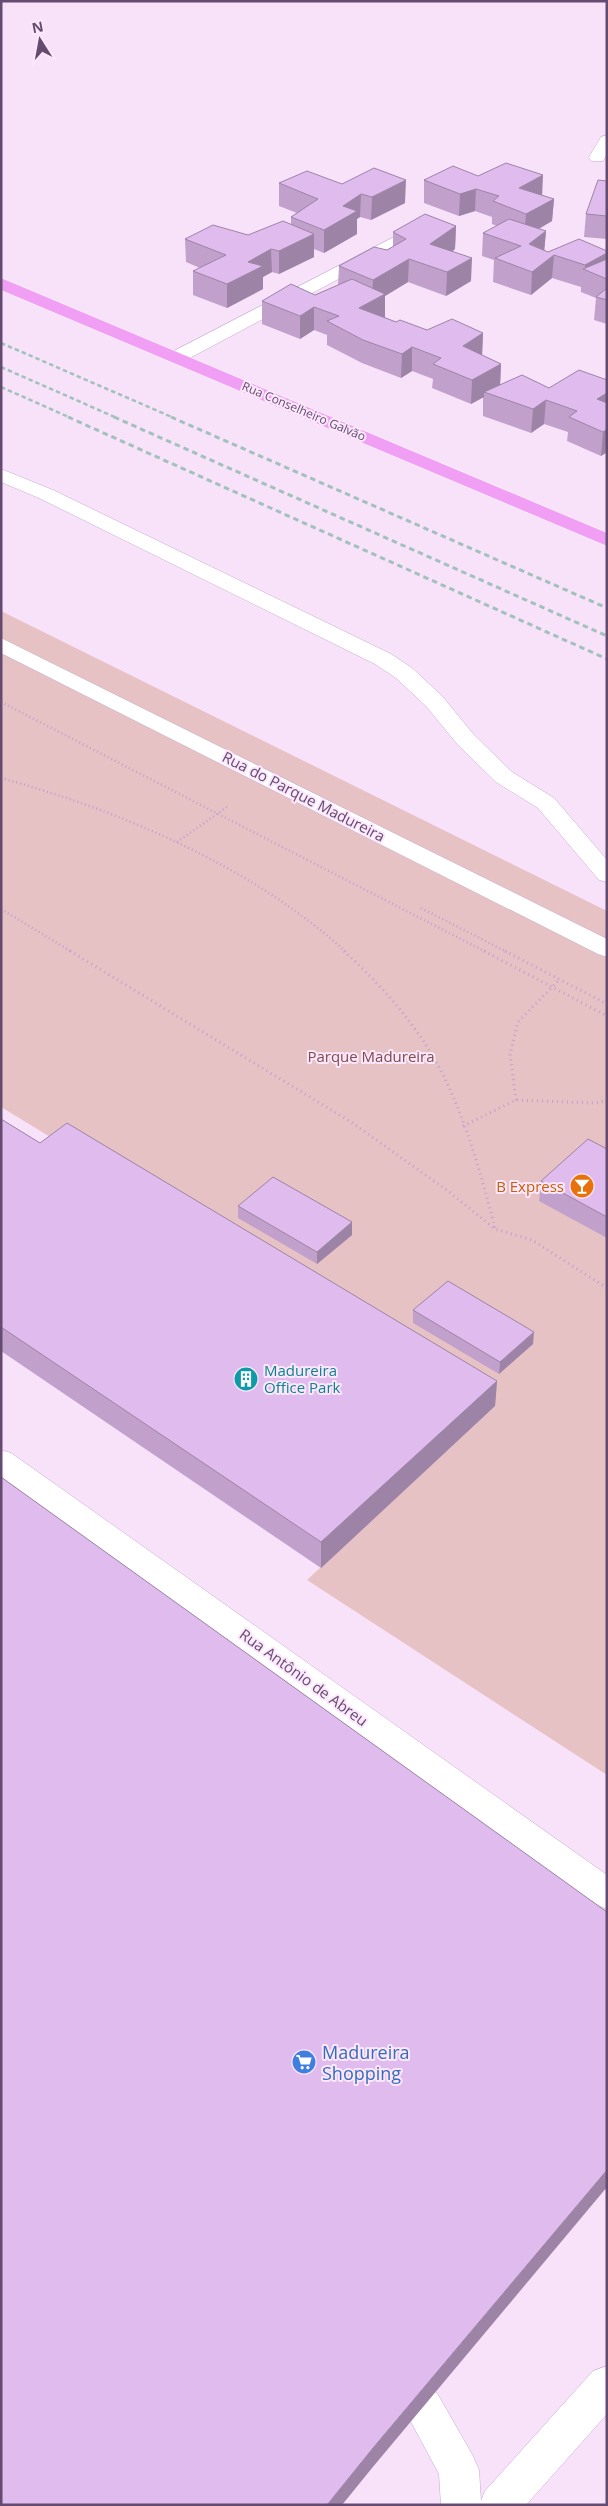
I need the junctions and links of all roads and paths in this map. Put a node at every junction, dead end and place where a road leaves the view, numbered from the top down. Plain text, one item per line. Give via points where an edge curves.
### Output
1 (607, 140) edge
2 (598, 157) dead end
3 (431, 223) edge
4 (1, 282) edge
5 (177, 358) junction
6 (1, 475) edge
7 (607, 540) edge
8 (1, 644) edge
9 (1, 702) edge
10 (1, 778) edge
11 (228, 807) dead end
12 (218, 813) junction
13 (176, 842) junction
14 (607, 875) edge
15 (1, 909) edge
16 (607, 949) edge
17 (558, 980) dead end
18 (551, 987) junction
19 (607, 1016) edge
20 (516, 1100) junction
21 (607, 1100) edge
22 (463, 1126) junction
23 (495, 1229) junction
24 (607, 1288) edge
25 (1, 1461) edge
26 (607, 1894) edge
27 (607, 2385) edge
28 (423, 2407) edge
29 (461, 2505) edge
30 (500, 2505) edge

1 - 2 street
3 - 5 street
4 - 5 main road, Rua Conselheiro Galvão
5 - 7 main road, Rua Conselheiro Galvão
6 - 14 street via 55,498 383,659 404,673 434,701 466,740 504,777 546,803
8 - 16 street, Rua do Parque Madureira
9 - 12 path
10 - 13 path via 36,787
11 - 12 path
12 - 13 path
12 - 18 path
13 - 22 path via 285,902 361,964 431,1053
15 - 23 path via 350,1122 448,1191
17 - 18 path
18 - 19 path
18 - 20 path via 518,1022 510,1054
20 - 21 path
20 - 22 path
22 - 23 path
23 - 24 path via 532,1240
25 - 26 street, Rua Antônio de Abreu
27 - 30 street
28 - 29 street via 459,2470

